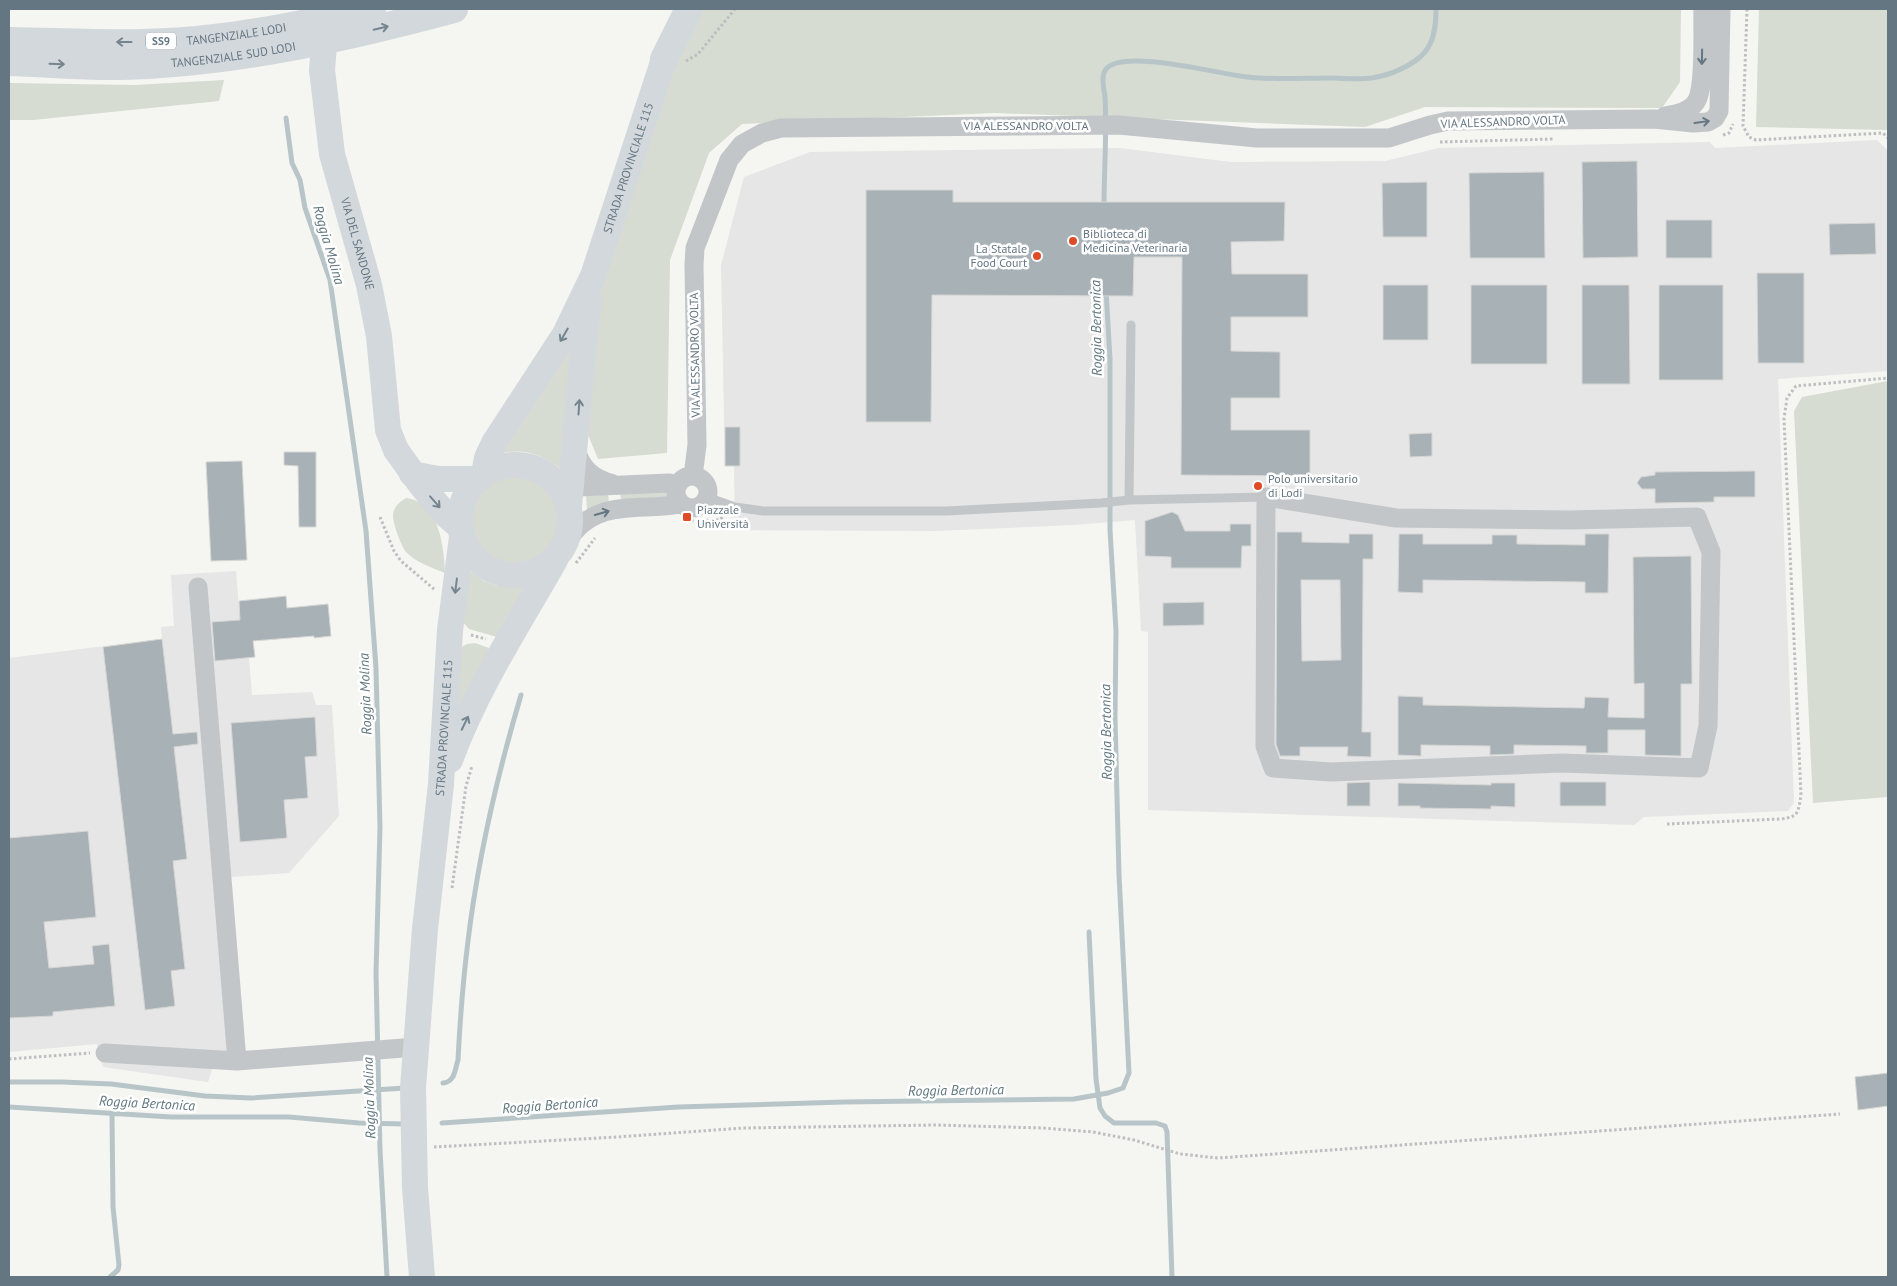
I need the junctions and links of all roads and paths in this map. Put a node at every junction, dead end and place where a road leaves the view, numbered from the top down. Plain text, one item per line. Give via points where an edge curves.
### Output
1 (372, 9) edge
2 (454, 9) edge
3 (676, 9) edge
4 (689, 9) edge
5 (735, 9) edge
6 (1703, 9) edge
7 (1722, 9) edge
8 (1747, 9) edge
9 (323, 27) edge
10 (9, 41) edge
11 (9, 62) edge
12 (663, 62) junction
13 (1654, 119) junction
14 (1888, 138) edge
15 (593, 276) junction
16 (1131, 325) dead end
17 (1888, 378) edge
18 (575, 448) junction
19 (412, 474) junction
20 (481, 476) junction
21 (685, 480) junction
22 (614, 485) junction
23 (565, 492) junction
24 (708, 497) junction
25 (1266, 497) junction
26 (1125, 500) junction
27 (681, 504) junction
28 (461, 532) junction
29 (600, 534) dead end
30 (565, 557) junction
31 (198, 587) dead end
32 (472, 764) dead end
33 (441, 784) junction
34 (1667, 824) dead end
35 (451, 897) dead end
36 (416, 1047) junction
37 (106, 1053) joint
38 (9, 1060) edge
39 (237, 1062) junction
40 (1840, 1114) dead end
41 (414, 1150) junction
42 (422, 1277) edge

1 - 9 highway, TANGENZIALE LODI / SS9
9 -> 2 highway, TANGENZIALE SUD LODI / SS9
3 - 12 highway
4 - 12 highway
5 - 12 path via 694,57 680,64
6 -> 13 street via 1702,77 1696,102 1680,113
13 -> 7 street via 1693,123 1715,118 1719,111
8 - 14 path via 1743,126 1749,138 1883,133
9 -> 10 highway, TANGENZIALE LODI / SS9 via 214,39
11 -> 9 highway, TANGENZIALE SUD LODI / SS9 via 122,66 206,59
9 - 19 main road, VIA DEL SANDONE via 322,70 332,154 370,286 379,336 388,430 396,450
12 - 15 main road, STRADA PROVINCIALE 115
13 - 21 street, VIA ALESSANDRO VOLTA via 1448,121 1389,138 1257,138 1119,125 781,128 762,133 742,144 729,160 695,248 697,445 696,463
18 -> 15 main road, STRADA PROVINCIALE 115
15 -> 20 main road, STRADA PROVINCIALE 115 via 565,334 494,443
16 - 26 lane
17 - 34 path via 1796,386 1786,398 1784,419 1801,795 1798,812 1792,818 1780,820
18 - 22 street via 580,464 603,482
18 - 23 main road, STRADA PROVINCIALE 115
19 - 20 main road via 438,479
19 -> 28 main road, VIA DEL SANDONE
20 - 23 main road via 500,466 518,464 535,468
20 - 28 main road via 462,502
21 - 22 street
21 - 24 street via 704,481 708,486
21 - 27 street via 677,498
22 - 23 street
23 - 30 main road via 570,525
24 - 26 lane via 735,507 763,511 946,512
24 - 27 street via 704,504 692,509
25 - 25 street via 1396,518 1697,518 1711,552 1708,726 1699,768 1562,763 1331,772 1273,768 1265,746
25 - 26 lane
30 -> 27 street via 574,530 590,516
28 - 30 main road via 471,554 485,567 502,575 522,576
28 -> 33 main road, STRADA PROVINCIALE 115 via 450,630
29 - 30 path via 584,550
33 -> 30 main road, STRADA PROVINCIALE 115 via 481,690
31 - 39 street
32 - 35 path
33 - 36 main road
36 - 39 street
36 - 41 main road
37 - 38 path
37 - 39 street
40 - 41 path via 1218,1158 1180,1154 1093,1132 935,1124 743,1128
41 - 42 main road

